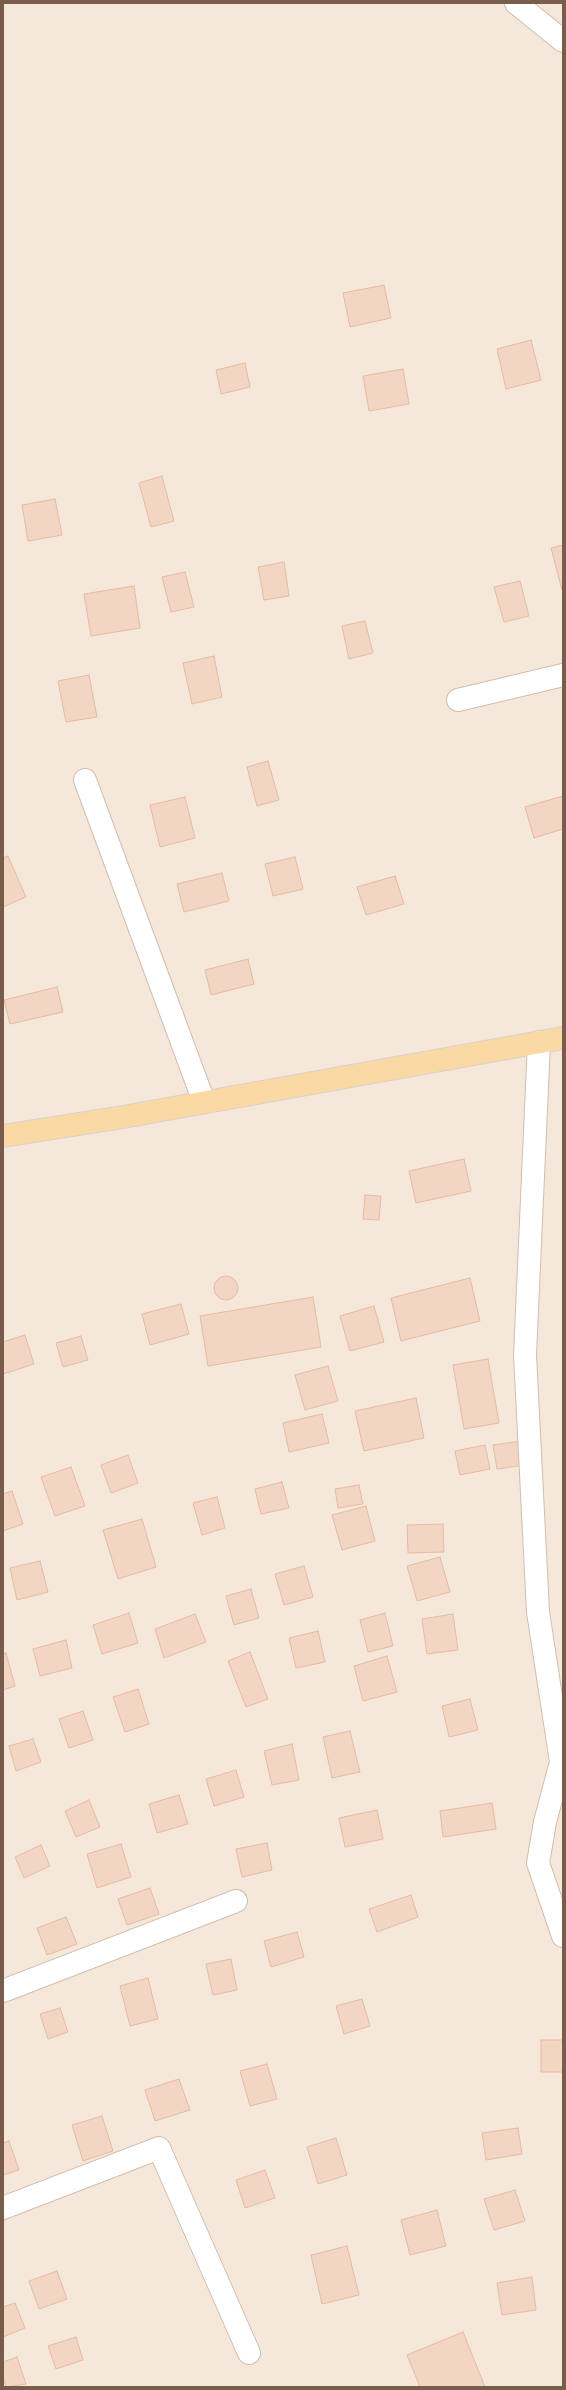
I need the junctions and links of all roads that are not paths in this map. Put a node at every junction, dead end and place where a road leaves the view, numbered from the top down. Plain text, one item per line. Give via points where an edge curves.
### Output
1 (516, 3) edge
2 (563, 42) edge
3 (563, 675) edge
4 (458, 700) dead end
5 (85, 780) dead end
6 (563, 1038) edge
7 (540, 1042) junction
8 (204, 1102) junction
9 (3, 1136) edge
10 (236, 1901) dead end
11 (563, 1936) edge
12 (3, 1991) edge
13 (3, 2208) edge
14 (248, 2353) dead end

1 - 2 street
3 - 4 street
5 - 8 street
6 - 7 main road
7 - 8 main road
7 - 11 street via 525,1355 538,1612 561,1762 545,1822 538,1864
8 - 9 main road
10 - 12 street
13 - 14 street via 159,2148

